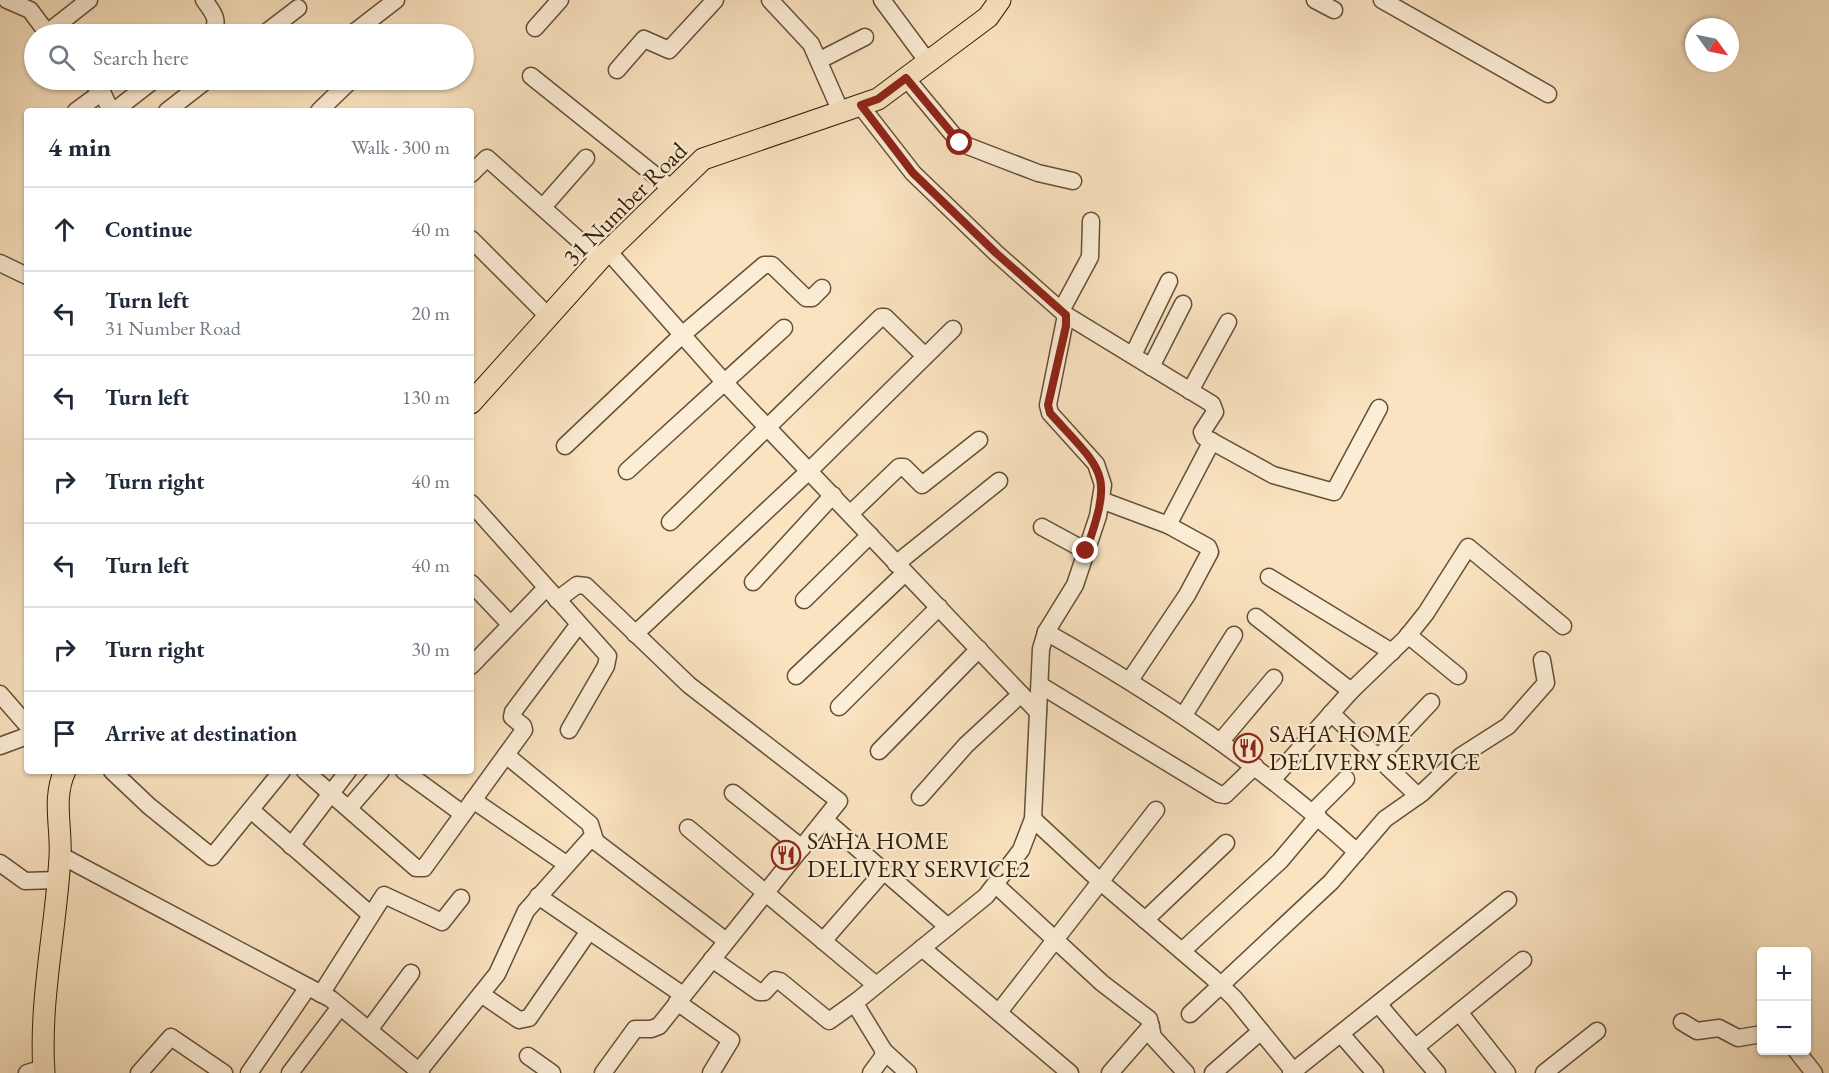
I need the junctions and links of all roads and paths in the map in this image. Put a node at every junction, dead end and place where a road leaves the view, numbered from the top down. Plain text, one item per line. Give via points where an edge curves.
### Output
1 (7, 0) edge
2 (89, 0) edge
3 (204, 0) edge
4 (396, 0) edge
5 (560, 0) edge
6 (715, 0) edge
7 (770, 0) edge
8 (882, 0) edge
9 (999, 0) edge
10 (1315, 0) edge
11 (1382, 0) edge
12 (0, 5) edge
13 (298, 8) dead end
14 (1334, 10) dead end
15 (40, 24) edge
16 (59, 24) edge
17 (217, 24) edge
18 (277, 24) edge
19 (365, 24) edge
20 (535, 28) dead end
21 (865, 37) dead end
22 (820, 60) junction
23 (928, 62) junction
24 (617, 70) dead end
25 (531, 76) dead end
26 (906, 78) junction
27 (140, 90) edge
28 (194, 90) edge
29 (340, 90) edge
30 (102, 92) joint
31 (1548, 94) dead end
32 (80, 108) edge
33 (110, 108) edge
34 (116, 108) edge
35 (171, 108) edge
36 (321, 108) edge
37 (851, 108) junction
38 (586, 158) dead end
39 (474, 171) edge
40 (1073, 181) dead end
41 (672, 189) junction
42 (543, 207) junction
43 (1091, 221) dead end
44 (474, 242) edge
45 (604, 255) junction
46 (0, 263) edge
47 (24, 275) edge
48 (1169, 281) dead end
49 (822, 288) dead end
50 (1183, 304) dead end
51 (1064, 312) junction
52 (549, 317) junction
53 (1228, 322) dead end
54 (784, 328) dead end
55 (953, 329) dead end
56 (682, 335) junction
57 (1132, 355) junction
58 (925, 356) junction
59 (1151, 367) junction
60 (725, 383) junction
61 (1190, 390) junction
62 (474, 400) edge
63 (1379, 408) dead end
64 (768, 428) junction
65 (979, 440) dead end
66 (1212, 441) junction
67 (565, 446) dead end
68 (810, 470) junction
69 (627, 471) dead end
70 (999, 481) dead end
71 (833, 495) junction
72 (1101, 500) junction
73 (474, 506) edge
74 (850, 514) junction
75 (670, 522) dead end
76 (1168, 525) junction
77 (1042, 526) dead end
78 (870, 535) junction
79 (1086, 551) junction
80 (901, 569) junction
81 (1269, 577) dead end
82 (753, 582) dead end
83 (474, 586) edge
84 (546, 588) junction
85 (558, 600) junction
86 (804, 600) dead end
87 (939, 607) junction
88 (1257, 617) dead end
89 (509, 623) junction
90 (579, 624) junction
91 (1563, 626) dead end
92 (1046, 632) junction
93 (635, 634) junction
94 (1234, 635) dead end
95 (1408, 635) junction
96 (979, 649) junction
97 (1392, 651) junction
98 (1542, 660) dead end
99 (474, 663) edge
100 (796, 676) dead end
101 (1458, 676) dead end
102 (1274, 678) dead end
103 (1130, 680) junction
104 (1040, 685) junction
105 (1351, 691) junction
106 (0, 694) edge
107 (1021, 694) junction
108 (1431, 702) dead end
109 (839, 707) dead end
110 (1038, 712) junction
111 (1331, 713) junction
112 (1184, 715) junction
113 (24, 722) edge
114 (569, 730) dead end
115 (24, 737) edge
116 (1221, 741) junction
117 (0, 746) edge
118 (879, 752) dead end
119 (506, 755) junction
120 (1378, 758) junction
121 (1255, 766) junction
122 (65, 774) edge
123 (115, 774) edge
124 (280, 774) edge
125 (309, 774) edge
126 (346, 774) edge
127 (378, 774) edge
128 (408, 774) edge
129 (1274, 779) junction
130 (1346, 779) dead end
131 (332, 792) junction
132 (733, 793) dead end
133 (1418, 796) junction
134 (920, 797) dead end
135 (473, 800) junction
136 (349, 808) junction
137 (251, 810) junction
138 (1156, 810) dead end
139 (463, 814) junction
140 (1315, 814) junction
141 (1033, 819) junction
142 (825, 820) junction
143 (688, 828) dead end
144 (595, 840) junction
145 (1226, 843) dead end
146 (291, 846) junction
147 (802, 848) junction
148 (1357, 852) junction
149 (60, 855) junction
150 (0, 863) edge
151 (566, 864) junction
152 (884, 871) junction
153 (58, 880) junction
154 (1102, 883) junction
155 (996, 885) junction
156 (766, 891) junction
157 (538, 897) junction
158 (461, 898) dead end
159 (1508, 900) dead end
160 (371, 915) junction
161 (1145, 920) junction
162 (948, 927) junction
163 (590, 931) junction
164 (725, 940) junction
165 (823, 940) junction
166 (1056, 942) junction
167 (922, 948) junction
168 (1182, 951) junction
169 (712, 959) junction
170 (1523, 960) dead end
171 (411, 973) dead end
172 (876, 985) junction
173 (1221, 985) junction
174 (315, 991) junction
175 (481, 994) junction
176 (680, 999) junction
177 (857, 1001) junction
178 (1378, 1004) junction
179 (340, 1007) junction
180 (999, 1012) junction
181 (1459, 1012) junction
182 (1190, 1014) dead end
183 (1682, 1022) dead end
184 (1151, 1026) junction
185 (369, 1030) junction
186 (1261, 1031) junction
187 (1597, 1031) dead end
188 (1341, 1034) junction
189 (1757, 1035) edge
190 (1416, 1047) junction
191 (884, 1051) junction
192 (1800, 1055) edge
193 (528, 1056) dead end
194 (38, 1071) edge
195 (420, 1072) edge
196 (1293, 1072) edge
197 (139, 1073) edge
198 (224, 1073) edge
199 (249, 1073) edge
200 (290, 1073) edge
201 (552, 1073) edge
202 (603, 1073) edge
203 (711, 1073) edge
204 (871, 1073) edge
205 (908, 1073) edge
206 (1070, 1073) edge
207 (1110, 1073) edge
208 (1186, 1073) edge
209 (1213, 1073) edge
210 (1375, 1073) edge
211 (1437, 1073) edge
212 (1507, 1073) edge
213 (1544, 1073) edge
214 (1814, 1073) edge

1 - 12 street
1 - 15 street via 30,10
2 - 16 street
3 - 17 street
4 - 19 street
5 - 20 street
6 - 24 street via 669,50 644,39
7 - 22 street via 811,44
8 - 23 street
9 - 23 main road, 31 Number Road via 988,16
10 - 14 street
11 - 31 street
13 - 18 street
21 - 22 street
22 - 37 street
23 - 26 main road, 31 Number Road
25 - 41 street
26 - 37 main road, 31 Number Road via 878,99
26 - 40 street via 960,143 1038,173
27 - 34 street
28 - 35 street
29 - 36 street
30 - 32 street
30 - 33 street
37 - 41 main road, 31 Number Road via 703,159
37 - 51 street via 996,253
38 - 42 street
39 - 42 street via 488,158
41 - 45 main road, 31 Number Road
42 - 45 street
43 - 51 street via 1090,257
44 - 52 street
45 - 52 main road, 31 Number Road
45 - 56 street
46 - 47 street
48 - 57 street
49 - 56 street via 812,298 806,298 768,264
50 - 59 street
51 - 57 street
51 - 72 street via 1066,326 1048,405 1050,413 1096,464 1103,485
52 - 62 main road, 31 Number Road
53 - 61 street
54 - 60 street
55 - 58 street
56 - 60 street
56 - 67 street
57 - 59 street
58 - 64 street via 883,316
58 - 68 street
59 - 61 street
60 - 64 street
60 - 69 street
61 - 66 street via 1215,407 1202,432
63 - 66 street via 1332,493 1273,476
64 - 68 street
64 - 75 street
65 - 74 street via 922,485 904,467 899,467
66 - 76 street
68 - 71 street
68 - 93 street
70 - 80 street
71 - 74 street
71 - 82 street
72 - 76 street
72 - 79 street
73 - 84 street
74 - 78 street
76 - 103 street via 1208,547 1210,552
77 - 79 street
78 - 80 street
78 - 86 street
79 - 92 street via 1075,585
80 - 87 street
80 - 100 street
81 - 97 street
83 - 89 street
84 - 85 street
84 - 89 street
85 - 90 street
85 - 93 street via 577,585 586,586
87 - 96 street
87 - 109 street
88 - 105 street
89 - 99 street
90 - 114 street via 609,662
90 - 119 street via 513,712 524,728
91 - 95 street via 1468,547
92 - 103 street
92 - 104 street via 1041,648
93 - 142 street via 689,685 838,799
94 - 112 street
95 - 97 street
95 - 101 street
96 - 107 street
96 - 118 street
97 - 105 street
98 - 133 street via 1544,688 1508,726 1461,756
102 - 116 street
103 - 112 street
104 - 110 street
104 - 121 street via 1219,794 1225,795
105 - 111 street
106 - 113 street
107 - 110 street
107 - 134 street via 966,745
108 - 120 street
110 - 141 street
111 - 120 street
111 - 129 street
112 - 116 street
115 - 117 street
116 - 121 street
119 - 135 street
119 - 144 street via 590,824
120 - 133 street
121 - 129 street
122 - 149 main road via 58,806
123 - 137 street via 209,856 215,855
124 - 137 street
125 - 131 street
126 - 131 street
127 - 136 street
128 - 139 street
129 - 140 street
130 - 140 street
131 - 136 street
131 - 146 street
132 - 147 street
133 - 148 street via 1385,819
135 - 139 street
135 - 151 street
136 - 139 street via 420,870
137 - 146 street
138 - 154 street
140 - 148 street
140 - 168 street via 1280,861
141 - 154 street
141 - 155 street via 1021,850
142 - 147 street
142 - 152 street
143 - 156 street
144 - 151 street via 587,840
144 - 164 street
145 - 161 street
146 - 160 street
147 - 156 street
148 - 173 street via 1331,882
149 - 153 main road
149 - 174 street
150 - 153 street via 25,881
151 - 157 street
152 - 162 street
152 - 165 street
153 - 194 main road
154 - 161 street
154 - 166 street
155 - 162 street
155 - 166 street
156 - 164 street
156 - 165 street
157 - 163 street
157 - 175 street via 522,917 497,974
158 - 160 street via 442,922 388,895 381,897
159 - 178 street
160 - 174 street
161 - 168 street
162 - 167 street
163 - 175 street via 524,1021
163 - 176 street
164 - 169 street
165 - 172 street
166 - 180 street
166 - 184 street via 1149,1019
167 - 172 street
167 - 180 street
168 - 173 street
169 - 176 street
169 - 177 street via 759,992 775,980 780,981 830,1021
170 - 181 street
171 - 185 street
172 - 177 street
173 - 182 street
173 - 186 street
174 - 179 street
174 - 199 street
175 - 195 street
176 - 202 street via 656,1028 639,1028 631,1033
176 - 203 street via 731,1040
177 - 191 street via 856,1007
178 - 188 street
178 - 190 street
179 - 185 street
179 - 200 street
180 - 206 street
181 - 190 street
181 - 212 street
183 - 189 street via 1697,1031 1719,1028 1738,1038
184 - 207 street
184 - 208 street via 1153,1037
185 - 195 street
186 - 196 street
186 - 209 street
187 - 213 street
188 - 196 street
188 - 210 street
190 - 211 street
191 - 204 street
191 - 205 street
192 - 214 street
193 - 201 street
197 - 198 street via 171,1037

